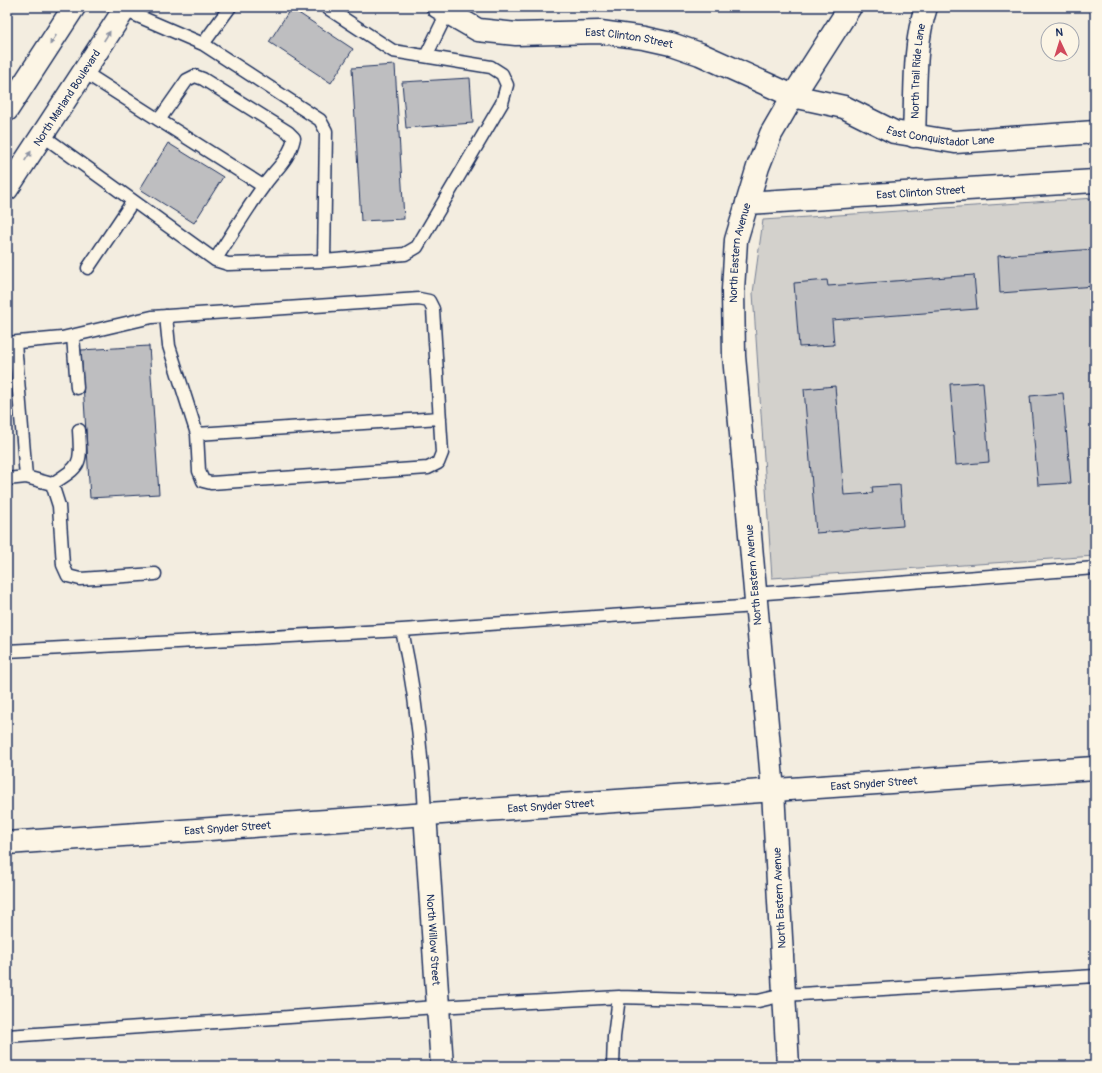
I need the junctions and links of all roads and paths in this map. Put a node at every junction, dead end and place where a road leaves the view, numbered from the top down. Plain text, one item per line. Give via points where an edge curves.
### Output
1 (74, 7) edge
2 (230, 7) edge
3 (326, 7) edge
4 (850, 7) edge
5 (926, 7) edge
6 (125, 9) edge
7 (443, 10) edge
8 (203, 44) junction
9 (426, 56) junction
10 (84, 72) junction
11 (793, 96) junction
12 (7, 110) edge
13 (159, 120) junction
14 (1095, 132) edge
15 (42, 135) junction
16 (914, 136) junction
17 (1095, 181) edge
18 (263, 186) junction
19 (7, 189) edge
20 (133, 201) junction
21 (747, 203) junction
22 (215, 260) junction
23 (324, 261) junction
24 (88, 268) dead end
25 (166, 316) junction
26 (73, 336) junction
27 (11, 343) edge
28 (76, 388) dead end
29 (440, 418) junction
30 (78, 430) dead end
31 (197, 434) junction
32 (26, 478) junction
33 (7, 479) edge
34 (52, 484) junction
35 (1095, 568) edge
36 (155, 574) dead end
37 (755, 600) junction
38 (402, 630) junction
39 (7, 651) edge
40 (1095, 768) edge
41 (773, 791) junction
42 (425, 813) junction
43 (7, 843) edge
44 (1095, 976) edge
45 (784, 995) junction
46 (619, 997) junction
47 (437, 1007) junction
48 (7, 1036) edge
49 (442, 1066) edge
50 (613, 1066) edge
51 (788, 1066) edge

1 -> 12 main road
2 - 8 lane
3 - 9 lane via 393,50
4 - 11 main road, North Eastern Avenue
5 - 16 main road, North Trail Ride Lane via 919,50
6 - 8 lane
10 -> 6 main road, North Marland Boulevard
7 - 9 lane
7 - 11 main road, East Clinton Street via 478,30 516,34 600,32 644,38 700,54
8 - 23 lane via 320,120 326,131
9 - 23 lane via 491,67 502,74 507,85 502,103 412,252
10 - 13 lane
10 - 15 main road, North Marland Boulevard
11 - 16 main road, East Conquistador Lane via 844,107 894,132
11 - 21 main road, North Eastern Avenue via 771,134
13 - 18 lane
13 - 18 lane via 187,80 195,76 288,132 294,138 292,146 283,164
14 - 16 main road, East Conquistador Lane via 955,142
19 -> 15 main road, North Marland Boulevard
15 - 20 lane
17 - 21 main road, East Clinton Street
18 - 22 lane
20 - 22 lane
20 - 24 lane
21 - 37 main road, North Eastern Avenue via 736,240 733,290 734,356
22 - 23 lane via 228,264
25 - 26 lane via 152,316
25 - 29 lane via 419,299 430,301 433,309
25 - 31 lane via 169,346
26 - 27 lane
26 - 28 lane
27 - 32 lane
29 - 31 lane
29 - 31 lane via 442,453 438,463 428,468 227,482 204,481 199,471
30 - 34 lane via 80,457 74,470
32 - 33 lane
32 - 34 lane
34 - 36 lane via 59,506 62,565 68,576 80,579
35 - 37 lane
37 - 38 lane
37 - 41 main road, North Eastern Avenue
38 - 39 lane
38 - 42 lane via 412,679 423,760
40 - 41 main road, East Snyder Street
41 - 42 main road, East Snyder Street
41 - 45 main road, North Eastern Avenue
42 - 43 main road, East Snyder Street
42 - 47 main road, North Willow Street
44 - 45 lane
45 - 46 lane via 758,1001
45 - 51 main road, North Eastern Avenue
46 - 47 lane
46 - 50 lane
47 - 48 lane
47 - 49 main road, North Willow Street

